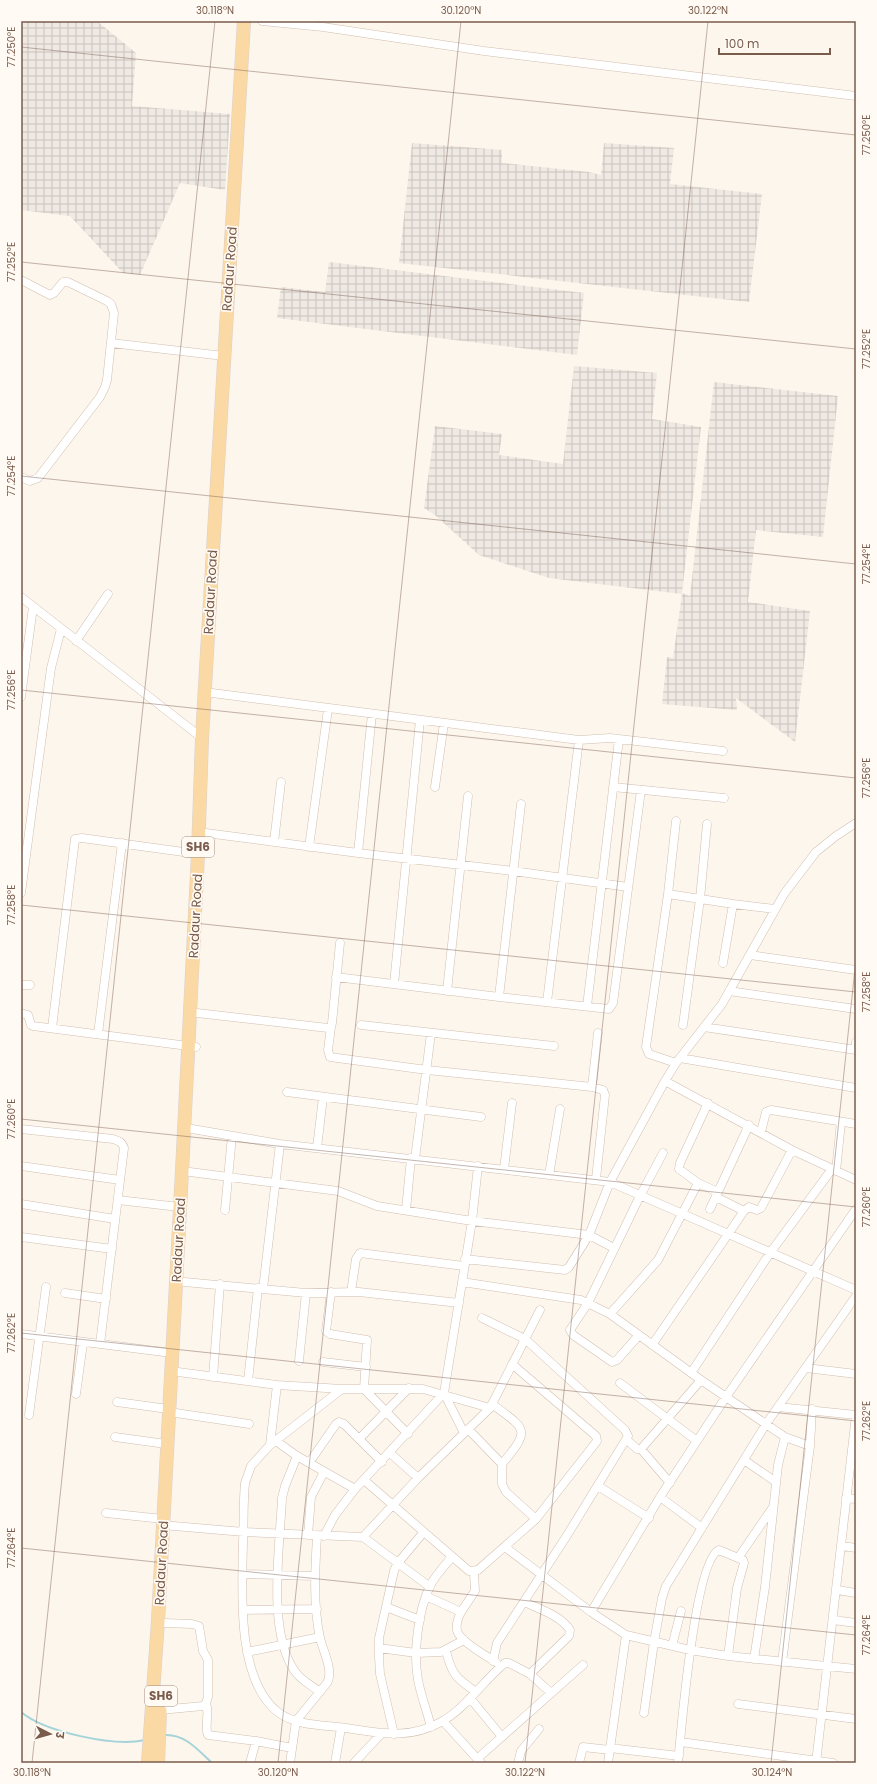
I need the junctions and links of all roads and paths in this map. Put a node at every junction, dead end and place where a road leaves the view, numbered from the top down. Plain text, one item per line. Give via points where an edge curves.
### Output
1 (244, 21) edge
2 (251, 21) edge
3 (262, 21) edge
4 (856, 96) edge
5 (21, 280) edge
6 (111, 343) junction
7 (224, 356) junction
8 (21, 477) edge
9 (108, 594) dead end
10 (21, 596) edge
11 (34, 607) junction
12 (61, 629) junction
13 (76, 641) junction
14 (212, 693) junction
15 (21, 697) edge
16 (328, 709) junction
17 (372, 714) junction
18 (420, 720) junction
19 (444, 723) junction
20 (202, 738) junction
21 (619, 739) junction
22 (579, 740) junction
23 (723, 751) dead end
24 (280, 782) dead end
25 (435, 787) dead end
26 (613, 787) junction
27 (641, 790) junction
28 (468, 796) dead end
29 (724, 798) dead end
30 (521, 804) dead end
31 (676, 821) dead end
32 (856, 823) edge
33 (707, 824) dead end
34 (206, 833) junction
35 (274, 842) junction
36 (122, 844) junction
37 (309, 847) junction
38 (358, 853) junction
39 (198, 854) junction
40 (408, 858) junction
41 (461, 864) junction
42 (513, 871) junction
43 (562, 877) junction
44 (601, 882) junction
45 (628, 887) junction
46 (21, 893) edge
47 (668, 894) junction
48 (700, 899) junction
49 (733, 904) junction
50 (775, 909) junction
51 (340, 943) dead end
52 (750, 955) junction
53 (723, 963) dead end
54 (856, 970) edge
55 (336, 977) junction
56 (394, 984) junction
57 (21, 985) edge
58 (30, 985) dead end
59 (447, 991) junction
60 (729, 991) junction
61 (500, 998) junction
62 (547, 1002) junction
63 (587, 1006) junction
64 (856, 1009) edge
65 (21, 1013) edge
66 (197, 1013) junction
67 (361, 1025) dead end
68 (683, 1025) dead end
69 (331, 1027) junction
70 (704, 1027) junction
71 (52, 1028) junction
72 (431, 1033) junction
73 (598, 1033) dead end
74 (98, 1034) junction
75 (554, 1046) dead end
76 (192, 1047) junction
77 (856, 1048) edge
78 (678, 1061) junction
79 (427, 1070) junction
80 (665, 1081) junction
81 (592, 1087) junction
82 (856, 1088) edge
83 (288, 1092) dead end
84 (323, 1097) junction
85 (512, 1103) dead end
86 (708, 1103) junction
87 (560, 1109) dead end
88 (422, 1110) junction
89 (481, 1117) dead end
90 (841, 1122) junction
91 (856, 1124) edge
92 (749, 1125) junction
93 (21, 1129) edge
94 (192, 1129) junction
95 (761, 1132) junction
96 (232, 1136) junction
97 (280, 1144) junction
98 (317, 1148) junction
99 (792, 1150) junction
100 (663, 1153) dead end
101 (413, 1158) junction
102 (21, 1166) edge
103 (478, 1166) junction
104 (504, 1169) junction
105 (834, 1170) junction
106 (190, 1172) junction
107 (549, 1175) junction
108 (228, 1177) junction
109 (596, 1179) junction
110 (120, 1180) junction
111 (856, 1180) edge
112 (610, 1182) junction
113 (276, 1183) junction
114 (698, 1183) junction
115 (717, 1195) junction
116 (640, 1196) junction
117 (118, 1200) junction
118 (21, 1204) edge
119 (179, 1207) junction
120 (710, 1209) dead end
121 (856, 1209) edge
122 (225, 1210) dead end
123 (406, 1210) junction
124 (744, 1211) junction
125 (683, 1213) junction
126 (115, 1219) junction
127 (472, 1221) junction
128 (729, 1234) junction
129 (589, 1235) junction
130 (21, 1237) edge
131 (614, 1248) junction
132 (112, 1249) junction
133 (770, 1253) junction
134 (465, 1263) junction
135 (815, 1270) junction
136 (184, 1282) junction
137 (462, 1282) junction
138 (220, 1284) junction
139 (46, 1287) dead end
140 (261, 1289) junction
141 (856, 1290) edge
142 (331, 1292) junction
143 (351, 1292) junction
144 (65, 1293) dead end
145 (306, 1293) junction
146 (856, 1296) edge
147 (106, 1299) junction
148 (459, 1303) junction
149 (588, 1303) junction
150 (540, 1310) dead end
151 (610, 1314) junction
152 (482, 1318) dead end
153 (21, 1334) edge
154 (639, 1335) junction
155 (38, 1337) junction
156 (525, 1339) junction
157 (83, 1343) junction
158 (100, 1344) junction
159 (652, 1345) junction
160 (172, 1353) junction
161 (299, 1361) dead end
162 (323, 1362) dead end
163 (512, 1364) junction
164 (366, 1367) junction
165 (806, 1368) junction
166 (178, 1372) junction
167 (691, 1373) junction
168 (856, 1374) edge
169 (213, 1377) junction
170 (701, 1380) junction
171 (248, 1381) junction
172 (620, 1383) dead end
173 (277, 1385) junction
174 (408, 1388) junction
175 (342, 1389) junction
176 (364, 1389) junction
177 (444, 1393) junction
178 (76, 1394) dead end
179 (726, 1397) junction
180 (117, 1402) dead end
181 (491, 1406) junction
182 (778, 1407) junction
183 (812, 1409) junction
184 (172, 1411) junction
185 (385, 1412) junction
186 (29, 1415) dead end
187 (856, 1415) edge
188 (667, 1419) junction
189 (248, 1424) dead end
190 (766, 1424) junction
191 (466, 1431) junction
192 (408, 1434) junction
193 (115, 1437) dead end
194 (785, 1437) junction
195 (359, 1439) junction
196 (627, 1440) junction
197 (697, 1441) junction
198 (273, 1443) junction
199 (166, 1444) junction
200 (810, 1446) junction
201 (641, 1449) junction
202 (390, 1453) junction
203 (297, 1456) junction
204 (854, 1456) edge
205 (744, 1460) junction
206 (382, 1462) junction
207 (309, 1463) junction
208 (502, 1464) junction
209 (324, 1472) junction
210 (418, 1478) junction
211 (364, 1480) junction
212 (670, 1482) junction
213 (776, 1482) junction
214 (598, 1486) junction
215 (355, 1489) junction
216 (660, 1497) junction
217 (846, 1498) junction
218 (856, 1499) edge
219 (393, 1506) junction
220 (774, 1506) junction
221 (106, 1513) dead end
222 (649, 1518) junction
223 (536, 1519) junction
224 (165, 1524) junction
225 (702, 1528) junction
226 (244, 1532) junction
227 (423, 1533) junction
228 (280, 1534) junction
229 (308, 1535) junction
230 (320, 1536) junction
231 (363, 1537) junction
232 (842, 1546) junction
233 (505, 1547) junction
234 (856, 1548) edge
235 (452, 1557) junction
236 (738, 1558) junction
237 (397, 1564) junction
238 (474, 1572) junction
239 (243, 1574) junction
240 (278, 1575) junction
241 (540, 1575) junction
242 (315, 1576) junction
243 (430, 1587) junction
244 (837, 1590) junction
245 (856, 1593) edge
246 (426, 1596) junction
247 (524, 1602) junction
248 (386, 1607) junction
249 (316, 1609) junction
250 (243, 1610) junction
251 (278, 1610) junction
252 (681, 1611) dead end
253 (461, 1612) junction
254 (591, 1612) junction
255 (420, 1620) junction
256 (833, 1620) junction
257 (164, 1623) junction
258 (856, 1623) edge
259 (626, 1635) junction
260 (320, 1636) junction
261 (464, 1640) junction
262 (654, 1642) junction
263 (283, 1643) junction
264 (672, 1646) junction
265 (379, 1648) junction
266 (690, 1650) junction
267 (446, 1651) junction
268 (247, 1652) junction
269 (416, 1653) junction
270 (728, 1656) junction
271 (754, 1659) junction
272 (493, 1661) junction
273 (782, 1662) junction
274 (583, 1665) dead end
275 (501, 1666) junction
276 (827, 1666) junction
277 (856, 1669) edge
278 (530, 1674) junction
279 (320, 1692) junction
280 (551, 1694) junction
281 (473, 1695) junction
282 (206, 1703) junction
283 (738, 1704) dead end
284 (160, 1710) junction
285 (644, 1713) dead end
286 (822, 1715) junction
287 (856, 1718) edge
288 (296, 1721) junction
289 (442, 1721) junction
290 (155, 1727) junction
291 (431, 1727) junction
292 (341, 1728) junction
293 (539, 1729) dead end
294 (382, 1733) junction
295 (394, 1734) junction
296 (502, 1737) junction
297 (256, 1741) junction
298 (681, 1742) junction
299 (154, 1746) junction
300 (292, 1748) junction
301 (610, 1749) junction
302 (679, 1759) edge
303 (479, 1761) edge
304 (816, 1762) edge
305 (148, 1763) edge
306 (158, 1763) edge
307 (250, 1763) edge
308 (290, 1763) edge
309 (335, 1763) edge
310 (354, 1763) edge
311 (518, 1763) edge
312 (579, 1763) edge
313 (608, 1763) edge
314 (833, 1763) edge

1 - 7 main road, Radaur Road / SH6
2 - 14 main road, Radaur Road / SH6 via 231,321
3 - 4 street
5 - 6 street via 50,295 63,282 68,282 107,301 114,313
6 - 7 street
6 - 8 street via 107,380 100,397 38,478 30,481
7 - 20 main road, Radaur Road / SH6
9 - 13 street
10 - 11 street
11 - 12 street
11 - 15 street
12 - 13 street
12 - 46 street via 51,668
13 - 20 street
14 - 16 street
14 - 34 main road, Radaur Road / SH6
16 - 17 street
16 - 37 street
17 - 18 street
17 - 38 street
18 - 19 street
18 - 40 street
19 - 22 street
19 - 25 street
20 - 39 main road, Radaur Road / SH6
21 - 22 street
21 - 23 street
21 - 26 street
22 - 43 street
24 - 35 street
26 - 27 street
26 - 44 street
27 - 29 street
27 - 45 street
28 - 41 street
30 - 42 street
31 - 47 street
32 - 50 street via 816,852
33 - 48 street
34 - 35 street
34 - 66 main road, Radaur Road / SH6
35 - 37 street
36 - 39 street
36 - 71 street via 75,839
36 - 74 street
37 - 38 street
38 - 40 street
39 - 76 main road, Radaur Road / SH6
40 - 41 street
40 - 56 street
41 - 42 street
41 - 59 street
42 - 43 street
42 - 61 street
43 - 44 street
43 - 62 street
44 - 45 street
44 - 63 street
45 - 63 street via 612,1007 609,1009
47 - 48 street
47 - 78 street via 646,1048 649,1054
48 - 49 street
48 - 68 street
49 - 50 street
49 - 53 street
50 - 52 street
51 - 55 street
52 - 54 street
52 - 60 street
55 - 56 street
55 - 69 street
56 - 59 street
57 - 58 street
59 - 61 street
60 - 64 street
60 - 70 street
61 - 62 street
62 - 63 street
65 - 71 street via 28,1015 31,1025
66 - 69 street
66 - 76 main road, Radaur Road / SH6
67 - 72 street
69 - 79 street via 328,1050 330,1057
70 - 77 street
70 - 78 street
71 - 74 street
72 - 75 street
72 - 79 street
73 - 81 street
74 - 76 street
76 - 94 main road, Radaur Road / SH6
76 - 119 main road, Radaur Road / SH6
78 - 80 street
78 - 82 street
79 - 81 street
79 - 88 street
80 - 86 street
80 - 112 street
81 - 109 street via 603,1090 605,1095
83 - 84 street
84 - 88 street
84 - 98 street
85 - 104 street
86 - 92 street
86 - 114 street via 679,1166 681,1172
87 - 107 street
88 - 89 street
88 - 101 street
90 - 91 street
90 - 95 street via 771,1110 766,1112
90 - 105 street
92 - 95 street
92 - 115 street
93 - 110 street via 120,1142 124,1148
94 - 96 street
94 - 106 main road, Radaur Road / SH6
95 - 99 street
96 - 97 street
96 - 108 street
97 - 98 street
97 - 113 street
98 - 101 street
99 - 105 street
99 - 124 street via 762,1208 757,1210 749,1207
100 - 116 street
101 - 103 street
101 - 123 street
102 - 110 street
103 - 104 street
103 - 127 street
104 - 107 street
105 - 111 street
105 - 133 street
106 - 108 street
106 - 136 main road, Radaur Road / SH6
107 - 109 street
108 - 113 street
108 - 122 street
109 - 112 street
110 - 117 street
112 - 116 street
112 - 129 street
113 - 123 street via 344,1192 370,1204
113 - 140 street
114 - 115 street
114 - 125 street
115 - 120 street
115 - 124 street
116 - 125 street
116 - 131 street
117 - 119 street
117 - 126 street
118 - 126 street
119 - 160 main road, Radaur Road / SH6
121 - 135 street
123 - 127 street
124 - 128 street
125 - 128 street
125 - 151 street via 658,1260
126 - 132 street
127 - 129 street
127 - 134 street
128 - 133 street
128 - 159 street
129 - 131 street
129 - 134 street via 565,1270
130 - 132 street
131 - 149 street
132 - 147 street
133 - 135 street
133 - 167 street
134 - 137 street
134 - 143 street via 360,1253 356,1259
135 - 141 street
135 - 179 street
136 - 138 street
136 - 166 main road, Radaur Road / SH6
137 - 148 street
137 - 149 street via 573,1298
138 - 140 street
138 - 169 street
139 - 155 street
140 - 145 street
140 - 171 street
142 - 143 street
142 - 145 street
142 - 164 street via 326,1331 330,1334 367,1340
143 - 148 street
144 - 147 street
145 - 161 street
146 - 165 street
147 - 158 street
148 - 177 street
149 - 151 street
149 - 154 street via 571,1327 571,1333 609,1361 617,1360
150 - 156 street
151 - 154 street
152 - 156 street
153 - 155 street
154 - 159 street
155 - 157 street
155 - 186 street
156 - 163 street
156 - 196 street via 628,1432
157 - 158 street
157 - 178 street
158 - 160 street
159 - 167 street
160 - 184 main road, Radaur Road / SH6
162 - 164 street
163 - 181 street
163 - 223 street via 597,1438 596,1443
164 - 176 street
165 - 168 street
165 - 182 street
166 - 169 street
166 - 184 main road, Radaur Road / SH6
167 - 170 street
169 - 171 street
170 - 179 street
170 - 188 street
171 - 173 street
172 - 188 street
173 - 175 street
173 - 198 street
174 - 176 street
174 - 177 street
174 - 185 street
175 - 176 street
175 - 198 street
176 - 185 street
177 - 181 street
177 - 191 street
177 - 192 street
179 - 190 street
179 - 197 street
180 - 184 street
181 - 191 street
181 - 208 street via 514,1420 521,1429 519,1443
182 - 183 street
182 - 190 street
183 - 187 street
183 - 200 street
184 - 189 street
184 - 199 main road, Radaur Road / SH6
184 - 224 main road, Radaur Road / SH6
185 - 192 street
185 - 195 street
187 - 204 street
188 - 197 street
188 - 201 street
190 - 194 street
190 - 205 street
191 - 208 street
191 - 210 street
192 - 202 street
193 - 199 street
194 - 200 street
194 - 213 street
195 - 206 street
195 - 207 street via 342,1422 336,1424
196 - 201 street via 637,1449
196 - 214 street
197 - 212 street
198 - 203 street
198 - 226 street via 251,1466 247,1474 244,1491
199 - 224 main road, Radaur Road / SH6
200 - 273 street
201 - 212 street
202 - 206 street
202 - 210 street
203 - 207 street
203 - 228 street via 283,1493
204 - 217 street
205 - 213 street
205 - 225 street
206 - 211 street
207 - 209 street
208 - 223 street via 502,1484 506,1492
209 - 215 street
209 - 229 street via 311,1497
210 - 219 street
211 - 215 street
211 - 219 street
212 - 216 street
213 - 220 street
214 - 222 street
214 - 241 street
215 - 230 street
216 - 222 street
216 - 225 street
217 - 218 street
217 - 232 street
219 - 227 street
219 - 231 street
220 - 236 street
220 - 271 street
221 - 224 street
222 - 254 street
223 - 233 street
224 - 226 street
224 - 257 main road, Radaur Road / SH6
224 - 290 main road, Radaur Road / SH6
225 - 262 street via 663,1592
226 - 228 street
226 - 239 street
227 - 235 street
227 - 237 street
228 - 229 street
228 - 240 street
229 - 230 street
230 - 231 street
230 - 242 street
231 - 237 street
232 - 234 street
232 - 244 street
233 - 238 street
233 - 241 street
235 - 238 street
235 - 243 street
236 - 266 street via 719,1550 715,1554 704,1576
236 - 270 street via 744,1563 737,1588
237 - 243 street
237 - 248 street
238 - 253 street via 475,1591
239 - 240 street
239 - 250 street
240 - 242 street
240 - 251 street
241 - 247 street
241 - 254 street
242 - 249 street
243 - 246 street
244 - 245 street
244 - 256 street
246 - 253 street
246 - 255 street
247 - 272 street via 497,1643
247 - 278 street via 564,1622 570,1630 569,1636
248 - 255 street
248 - 265 street
249 - 251 street
249 - 260 street
250 - 251 street
250 - 268 street
251 - 263 street
252 - 264 street
253 - 261 street via 457,1624 458,1632
254 - 259 street
255 - 269 street
256 - 258 street
256 - 276 street
257 - 282 street via 199,1626 203,1651 208,1660
257 - 284 main road, Radaur Road / SH6
259 - 262 street
259 - 301 street
260 - 263 street
260 - 279 street via 329,1676
261 - 267 street
261 - 272 street
262 - 264 street
262 - 285 street
263 - 268 street
263 - 279 street via 297,1674
264 - 266 street
265 - 269 street
265 - 295 street via 380,1674
266 - 270 street
266 - 298 street
267 - 269 street
267 - 281 street via 450,1667
268 - 288 street via 263,1696 278,1712
269 - 291 street via 418,1680
270 - 271 street
271 - 273 street
272 - 275 street
273 - 276 street
274 - 280 street
275 - 278 street via 509,1663
275 - 281 street
276 - 277 street
276 - 286 street
278 - 280 street
279 - 288 street
280 - 296 street
281 - 289 street
281 - 296 street
282 - 284 street via 197,1707
282 - 297 street via 208,1735
283 - 286 street
284 - 290 main road, Radaur Road / SH6
286 - 287 street
286 - 304 street
288 - 292 street
288 - 300 street
289 - 291 street
289 - 303 street
290 - 299 main road, Radaur Road / SH6
291 - 295 street via 409,1734
292 - 294 street
292 - 309 street
293 - 311 street via 521,1751
294 - 295 street
294 - 310 street
296 - 303 street
297 - 300 street
297 - 307 street
298 - 302 street
298 - 304 street
299 - 305 main road, Radaur Road / SH6
299 - 306 main road, Radaur Road / SH6
300 - 308 street
301 - 302 street
301 - 312 street via 583,1747
301 - 313 street
304 - 314 street

